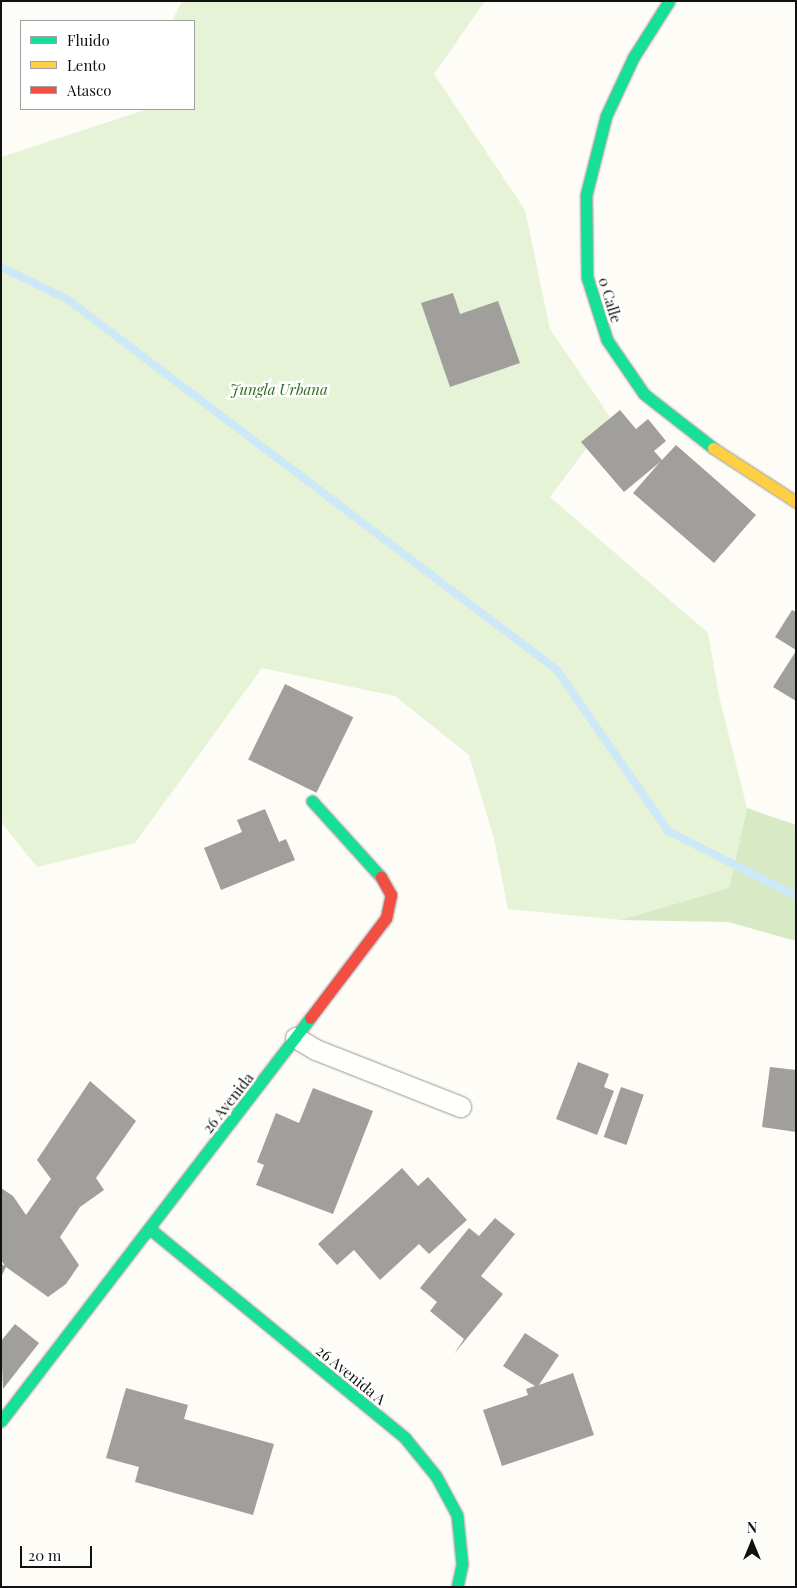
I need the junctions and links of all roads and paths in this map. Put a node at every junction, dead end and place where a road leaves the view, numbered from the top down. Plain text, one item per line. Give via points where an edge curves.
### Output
1 (668, 3) edge
2 (796, 502) edge
3 (312, 801) dead end
4 (296, 1038) junction
5 (461, 1107) dead end
6 (150, 1229) junction
7 (1, 1421) edge
8 (457, 1587) edge

1 - 2 street, 0 Calle via 633,58 606,116 586,196 587,276 607,340 644,394 728,460
3 - 4 street, 26 Avenida via 388,885 391,895 386,918
4 - 5 street via 316,1050
4 - 6 street, 26 Avenida
6 - 7 street, 26 Avenida
6 - 8 street, 26 Avenida A via 405,1438 436,1476 457,1515 462,1564

